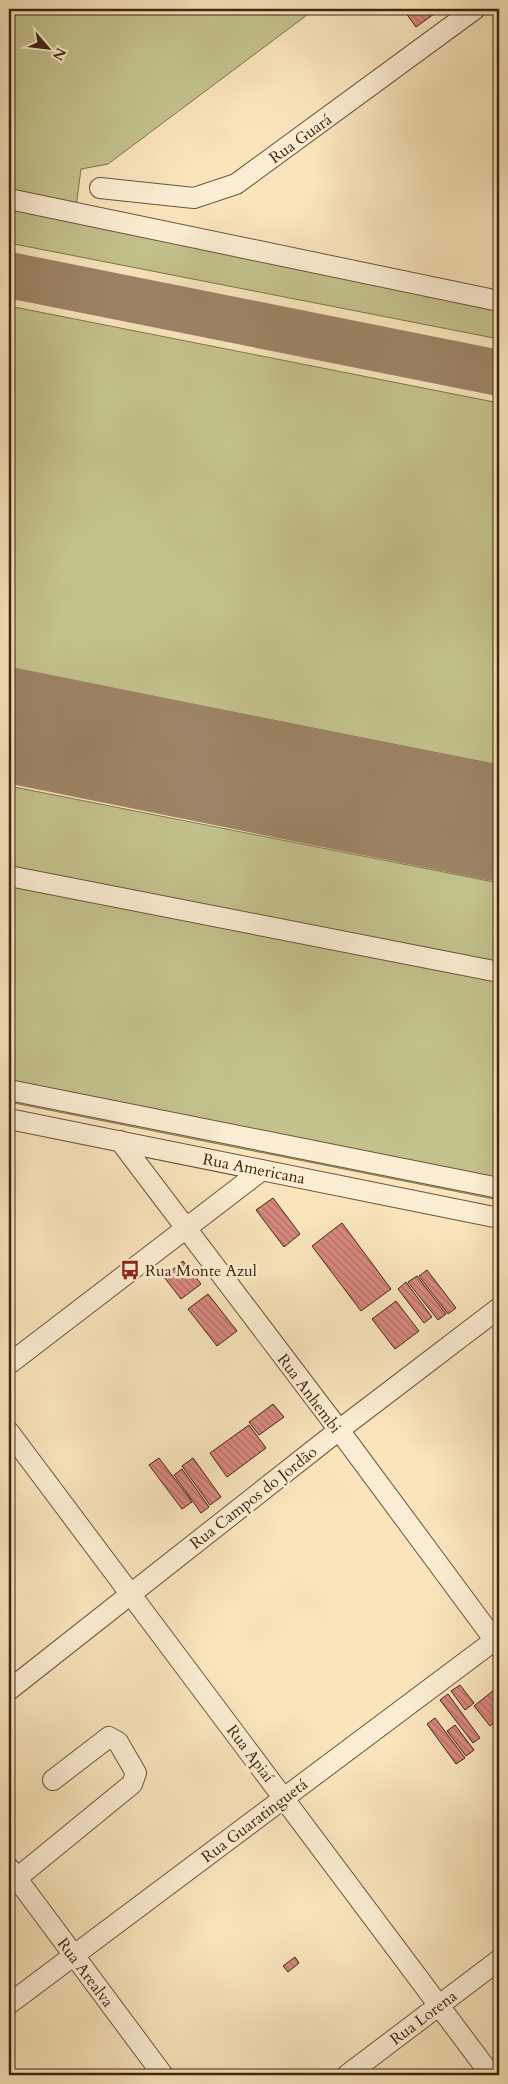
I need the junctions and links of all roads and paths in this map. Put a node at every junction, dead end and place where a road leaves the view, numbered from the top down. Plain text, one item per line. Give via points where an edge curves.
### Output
1 (475, 9) edge
2 (100, 188) dead end
3 (9, 199) edge
4 (499, 301) edge
5 (9, 876) edge
6 (499, 972) edge
7 (9, 1090) edge
8 (9, 1119) edge
9 (120, 1141) junction
10 (262, 1170) junction
11 (499, 1188) edge
12 (499, 1218) edge
13 (185, 1228) junction
14 (499, 1308) edge
15 (9, 1364) edge
16 (338, 1430) junction
17 (9, 1432) edge
18 (131, 1594) junction
19 (498, 1641) edge
20 (9, 1690) edge
21 (53, 1780) dead end
22 (284, 1797) junction
23 (13, 1873) edge
24 (73, 1955) junction
25 (499, 1960) edge
26 (9, 2004) edge
27 (439, 2005) junction
28 (163, 2075) edge
29 (347, 2075) edge
30 (491, 2075) edge

1 - 2 street, Rua Guará via 236,184 194,198
3 - 4 street
5 - 6 street
7 - 11 street
8 - 9 street, Rua Americana
9 - 10 street, Rua Americana
9 - 13 street, Rua Anhembi
10 - 12 street, Rua Americana
10 - 13 street
13 - 15 street
13 - 16 street, Rua Anhembi
14 - 16 street, Rua Campos do Jordão
16 - 18 street, Rua Campos do Jordão
16 - 19 street, Rua Anhembi
17 - 18 street, Rua Apiaí
18 - 20 street, Rua Campos do Jordão
18 - 22 street, Rua Apiaí
19 - 22 street, Rua Guaratinguetá
21 - 23 street via 109,1737 118,1742 136,1773 132,1784
22 - 24 street, Rua Guaratinguetá
22 - 27 street, Rua Apiaí
23 - 24 street, Rua Arealva
24 - 26 street, Rua Guaratinguetá
24 - 28 street, Rua Arealva
25 - 27 street, Rua Lorena
27 - 29 street, Rua Lorena
27 - 30 street, Rua Apiaí

